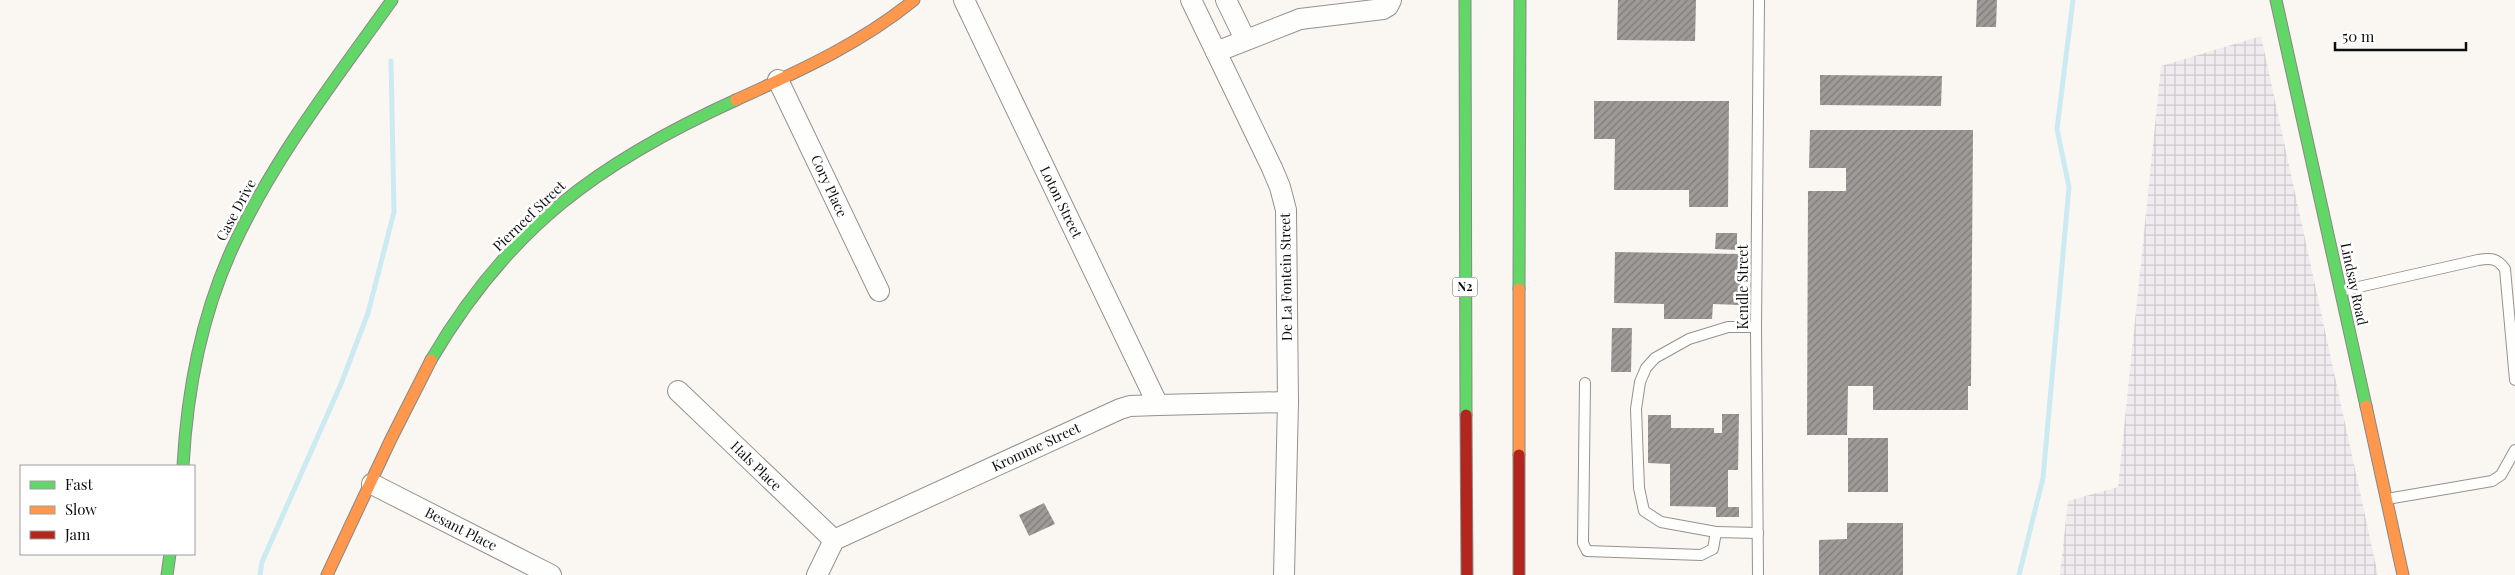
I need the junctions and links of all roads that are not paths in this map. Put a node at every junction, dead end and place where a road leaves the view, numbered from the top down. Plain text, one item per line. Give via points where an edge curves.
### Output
1 (392, 0) edge
2 (914, 0) edge
3 (964, 0) edge
4 (1191, 0) edge
5 (1226, 0) edge
6 (1391, 0) edge
7 (1465, 0) edge
8 (1520, 0) edge
9 (1524, 0) edge
10 (1759, 0) edge
11 (2276, 0) edge
12 (1245, 39) junction
13 (1216, 52) junction
14 (1520, 60) junction
15 (778, 80) junction
16 (878, 291) dead end
17 (2340, 291) junction
18 (1756, 327) junction
19 (2515, 380) edge
20 (1584, 383) dead end
21 (678, 392) dead end
22 (1288, 402) junction
23 (1158, 405) junction
24 (2515, 450) edge
25 (183, 465) edge
26 (372, 484) junction
27 (2386, 500) junction
28 (1716, 532) junction
29 (1758, 534) junction
30 (834, 540) junction
31 (170, 555) edge
32 (167, 575) edge
33 (328, 575) edge
34 (551, 575) edge
35 (817, 575) edge
36 (1284, 575) edge
37 (1467, 575) edge
38 (1519, 575) edge
39 (1758, 575) edge
40 (2403, 575) edge

1 - 25 main road, Case Drive via 302,127 271,176 232,249 204,330 186,414
2 - 15 main road, Pierneef Street via 878,30
3 - 23 street, Loton Street
4 - 13 street, De La Fontein Street
5 - 12 street
6 - 12 street via 1383,9 1300,19
7 - 37 main road, N2
8 - 14 main road
9 - 14 main road
10 - 18 lane, Kendle Street
11 - 17 main road, Lindsay Road
12 - 13 street
13 - 22 street, De La Fontein Street via 1272,168 1285,205
14 - 38 main road
15 - 16 street, Cory Place
15 - 26 main road, Pierneef Street via 683,125 608,168 561,202 520,242 469,303 432,359
17 - 19 lane via 2478,260 2491,258 2500,262 2505,269
17 - 27 main road, Lindsay Road
18 - 28 lane via 1728,327 1688,339 1655,358 1640,382 1636,409 1639,488 1644,511 1661,522
18 - 29 lane, Kendle Street
20 - 28 lane via 1585,549 1591,552 1701,555 1713,549
21 - 30 street, Hals Place
22 - 23 street, Kromme Street
22 - 36 street, De La Fontein Street
23 - 30 street, Kromme Street via 1130,406 1112,412
24 - 27 lane via 2501,475 2492,481
26 - 33 main road, Pierneef Street
26 - 34 street, Besant Place
27 - 40 main road, Lindsay Road
28 - 29 lane
29 - 39 lane, Kendle Street
30 - 35 street
31 - 32 main road

